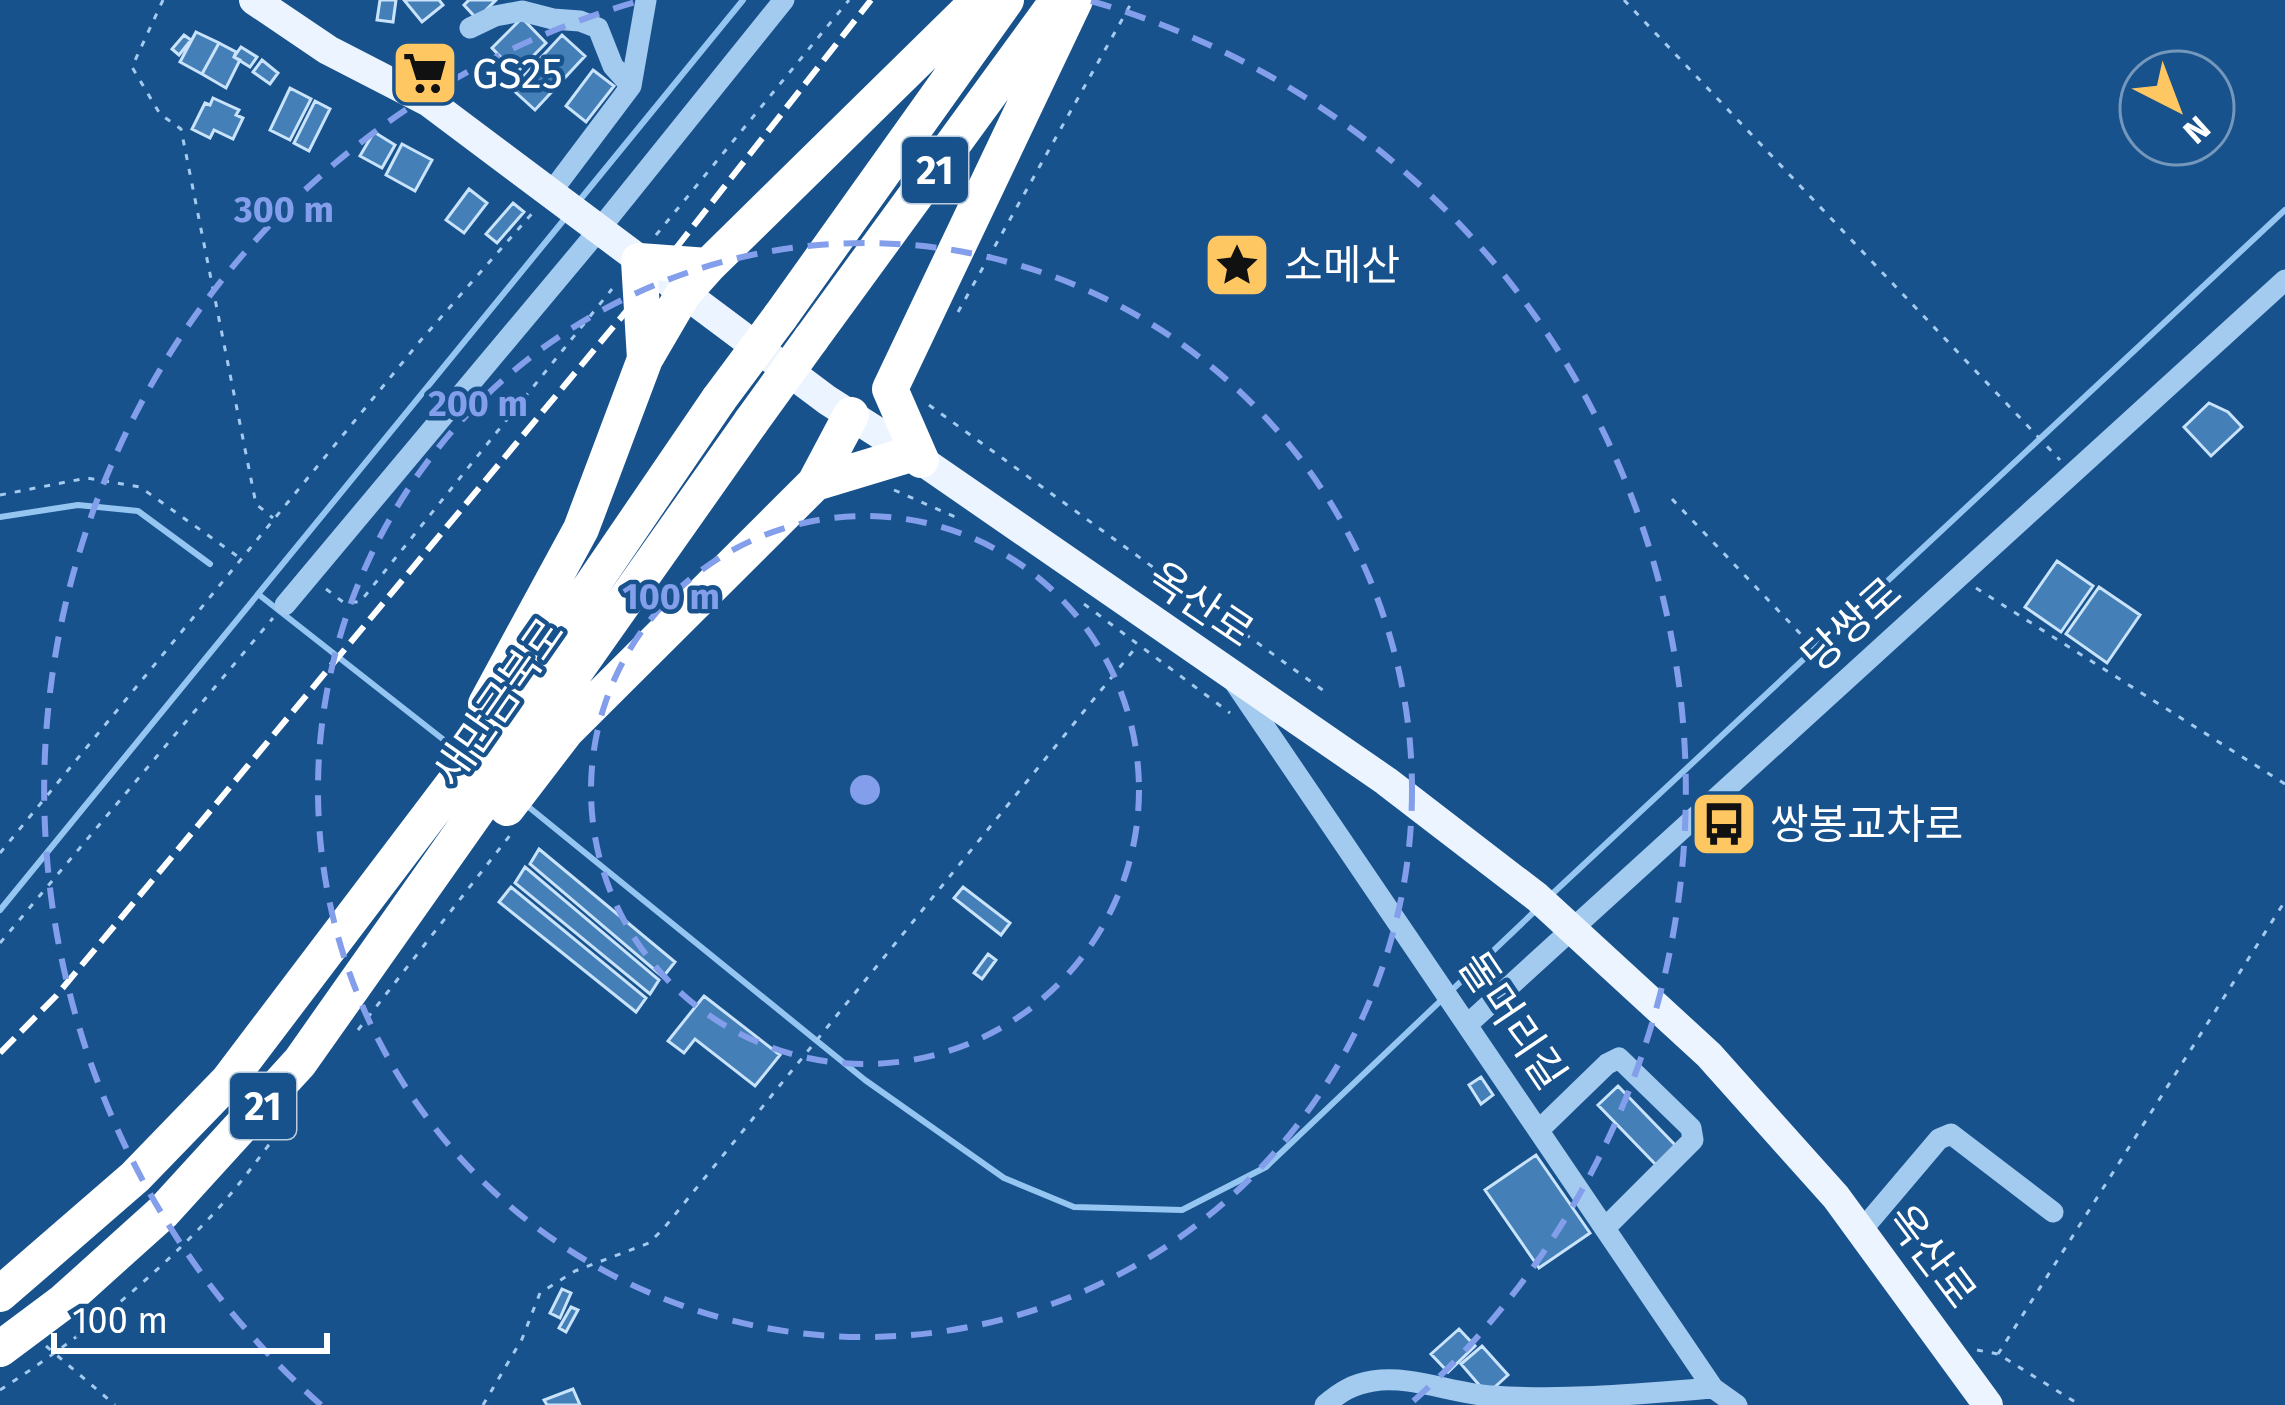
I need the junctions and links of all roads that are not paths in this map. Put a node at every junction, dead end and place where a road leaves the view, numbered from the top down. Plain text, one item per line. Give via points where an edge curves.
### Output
1 (646, 0) edge
2 (784, 0) edge
3 (979, 0) edge
4 (1006, 0) edge
5 (1058, 0) edge
6 (1075, 0) edge
7 (263, 4) edge
8 (470, 28) dead end
9 (631, 86) junction
10 (557, 195) junction
11 (594, 228) junction
12 (637, 259) junction
13 (708, 266) junction
14 (2285, 280) edge
15 (682, 295) junction
16 (645, 359) junction
17 (892, 385) junction
18 (839, 407) junction
19 (916, 457) junction
20 (815, 483) junction
21 (280, 610) road end
22 (1228, 673) junction
23 (500, 752) junction
24 (462, 807) junction
25 (1567, 923) junction
26 (1468, 1024) junction
27 (1540, 1129) junction
28 (2053, 1212) dead end
29 (1606, 1227) junction
30 (1861, 1231) junction
31 (0, 1294) edge
32 (0, 1349) edge
33 (1713, 1388) junction
34 (1341, 1400) edge
35 (1737, 1405) edge
36 (1988, 1405) edge

1 - 9 street
2 - 11 street
3 - 13 highway
4 - 23 highway, 새만금북로 / 21, bridge via 719,399
5 - 23 highway, 새만금북로 / 21, bridge
6 - 17 highway
7 - 10 main road, 옥산로 via 328,50 429,102
8 - 9 street via 522,11 580,21 598,28
9 - 10 street
10 - 11 main road, 옥산로
11 - 12 main road, 옥산로
11 - 21 street
12 - 13 highway
12 - 15 main road, 옥산로
12 - 16 highway
13 - 15 highway
14 - 25 street, 당쌍로
15 - 16 highway
15 - 18 main road, 옥산로
16 - 23 highway
17 - 18 highway
17 - 19 highway
18 - 19 main road, 옥산로
18 - 20 highway
19 - 20 highway
19 - 22 main road, 옥산로 via 1146,634
20 - 23 highway via 566,731
22 - 25 main road, 옥산로 via 1386,781
22 - 26 street, 돌머리길
23 - 24 highway
23 - 24 highway
24 - 31 highway, 새만금북로 / 21 via 392,866 228,1081 135,1177
24 - 32 highway, 21 via 343,1020 163,1213
25 - 26 street, 당쌍로
25 - 30 main road, 옥산로 via 1709,1055
26 - 27 street, 돌머리길
27 - 29 street, 돌머리길
27 - 29 street via 1619,1058 1691,1128 1693,1140
28 - 30 street via 1951,1134
29 - 33 street, 돌머리길
30 - 36 main road, 옥산로
33 - 34 street via 1541,1399 1376,1380
33 - 35 street, 돌머리길

